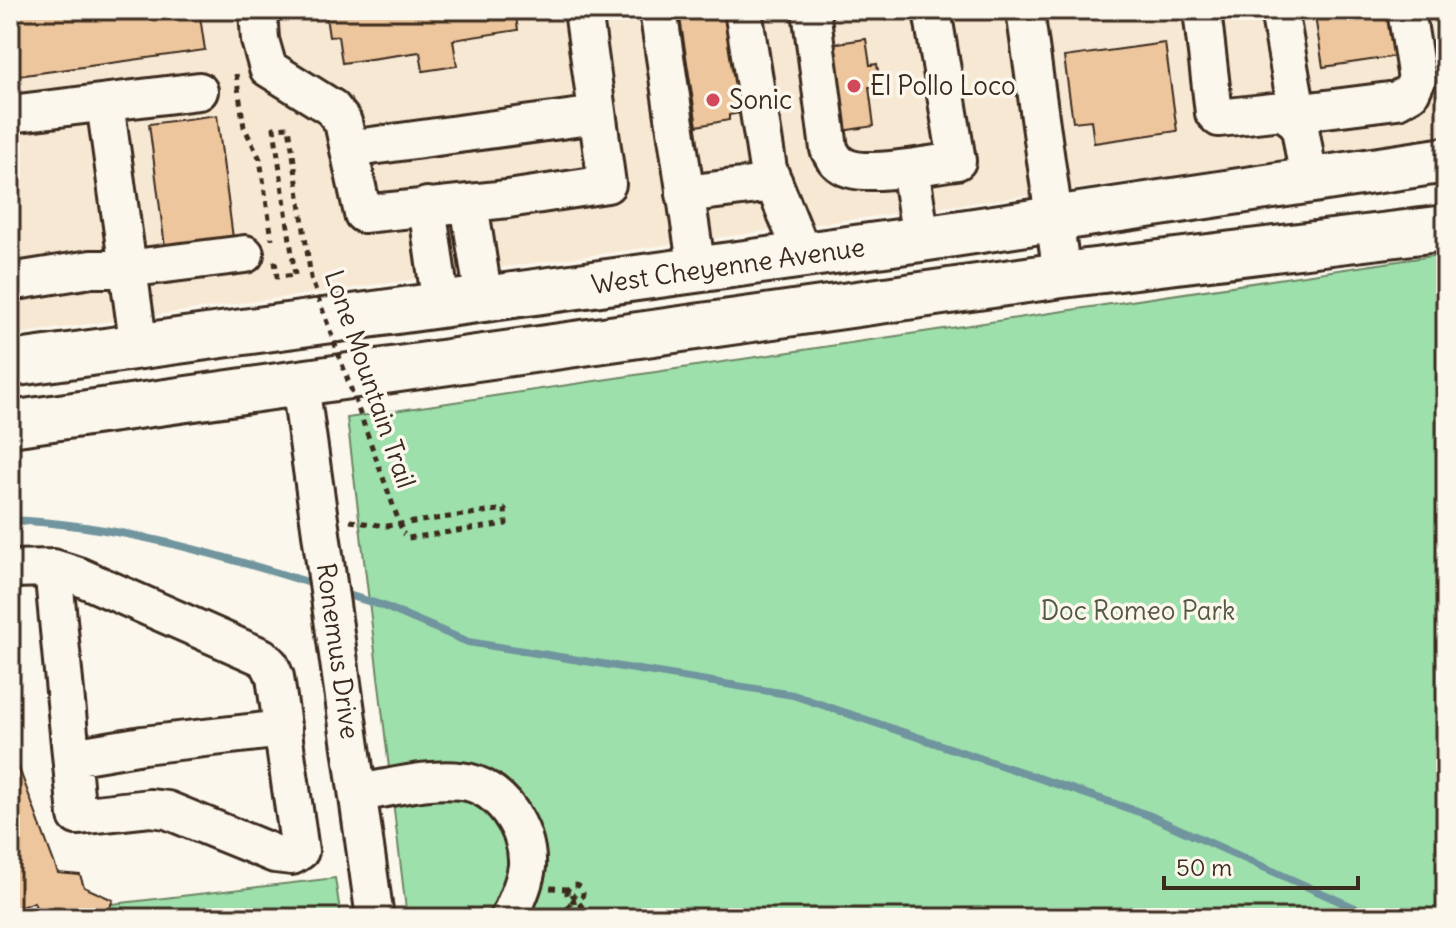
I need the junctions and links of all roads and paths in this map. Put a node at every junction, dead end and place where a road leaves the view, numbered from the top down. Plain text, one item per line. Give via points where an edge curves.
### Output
1 (258, 10) edge
2 (583, 10) edge
3 (658, 10) edge
4 (743, 10) edge
5 (811, 10) edge
6 (932, 10) edge
7 (1026, 10) edge
8 (1202, 10) edge
9 (1279, 10) edge
10 (1406, 10) edge
11 (235, 69) dead end
12 (199, 91) dead end
13 (105, 103) junction
14 (10, 114) edge
15 (597, 115) junction
16 (1299, 123) junction
17 (349, 149) junction
18 (1446, 160) edge
19 (910, 168) junction
20 (1309, 179) junction
21 (774, 183) junction
22 (685, 194) junction
23 (469, 203) junction
24 (427, 206) junction
25 (1053, 218) junction
26 (1446, 228) edge
27 (921, 239) junction
28 (245, 254) dead end
29 (803, 255) junction
30 (126, 269) junction
31 (697, 270) junction
32 (1062, 275) junction
33 (283, 277) junction
34 (10, 282) edge
35 (285, 288) dead end
36 (484, 300) junction
37 (441, 306) junction
38 (139, 348) junction
39 (10, 364) edge
40 (300, 384) junction
41 (10, 405) edge
42 (10, 424) edge
43 (337, 542) junction
44 (53, 568) junction
45 (10, 569) edge
46 (283, 729) junction
47 (72, 757) junction
48 (358, 793) junction
49 (572, 901) dead end
50 (375, 918) edge
51 (509, 918) edge
52 (561, 918) edge

1 - 17 street via 268,68 332,108 343,122
2 - 15 street
3 - 22 street
4 - 21 street
5 - 19 street via 829,149 836,162 852,170
6 - 19 street via 957,161
7 - 25 street
8 - 16 street via 1214,113 1219,118 1282,111
9 - 16 street
10 - 16 street via 1417,79 1411,92 1397,100 1310,111
11 - 33 path, Lone Mountain Trail via 244,127 260,159 277,277
12 - 13 street
13 - 14 street
13 - 30 street
15 - 17 street
15 - 23 street via 607,184
16 - 20 street
17 - 24 street via 363,214
18 - 20 main road, West Cheyenne Avenue
19 - 27 street
20 - 25 main road, West Cheyenne Avenue
21 - 22 street
21 - 29 street
22 - 31 street
23 - 24 street
23 - 36 street
24 - 37 street
25 - 27 main road, West Cheyenne Avenue
25 - 32 street
26 - 32 main road
27 - 29 main road, West Cheyenne Avenue
28 - 30 street
29 - 31 main road, West Cheyenne Avenue
30 - 34 street
30 - 38 street
31 - 36 main road, West Cheyenne Avenue
32 - 40 main road
33 - 35 path
33 - 43 path, Lone Mountain Trail, bridge via 295,275 274,128 289,127 311,278 403,533 408,538 506,524 505,509 386,526 350,521
36 - 37 main road, West Cheyenne Avenue
37 - 38 main road, West Cheyenne Avenue
37 - 40 main road via 383,343 312,354 300,370
38 - 39 main road, West Cheyenne Avenue
38 - 41 main road via 135,365 122,379 26,394
40 - 42 main road
40 - 43 street, Ronemus Drive
43 - 48 street, Ronemus Drive via 333,610
44 - 45 street
44 - 46 street via 262,657 275,677
44 - 47 street
46 - 47 street
46 - 47 street via 300,851 292,856 167,810 77,816
48 - 50 street, Ronemus Drive
48 - 51 street via 466,781 503,803 517,821 527,865
49 - 52 path

